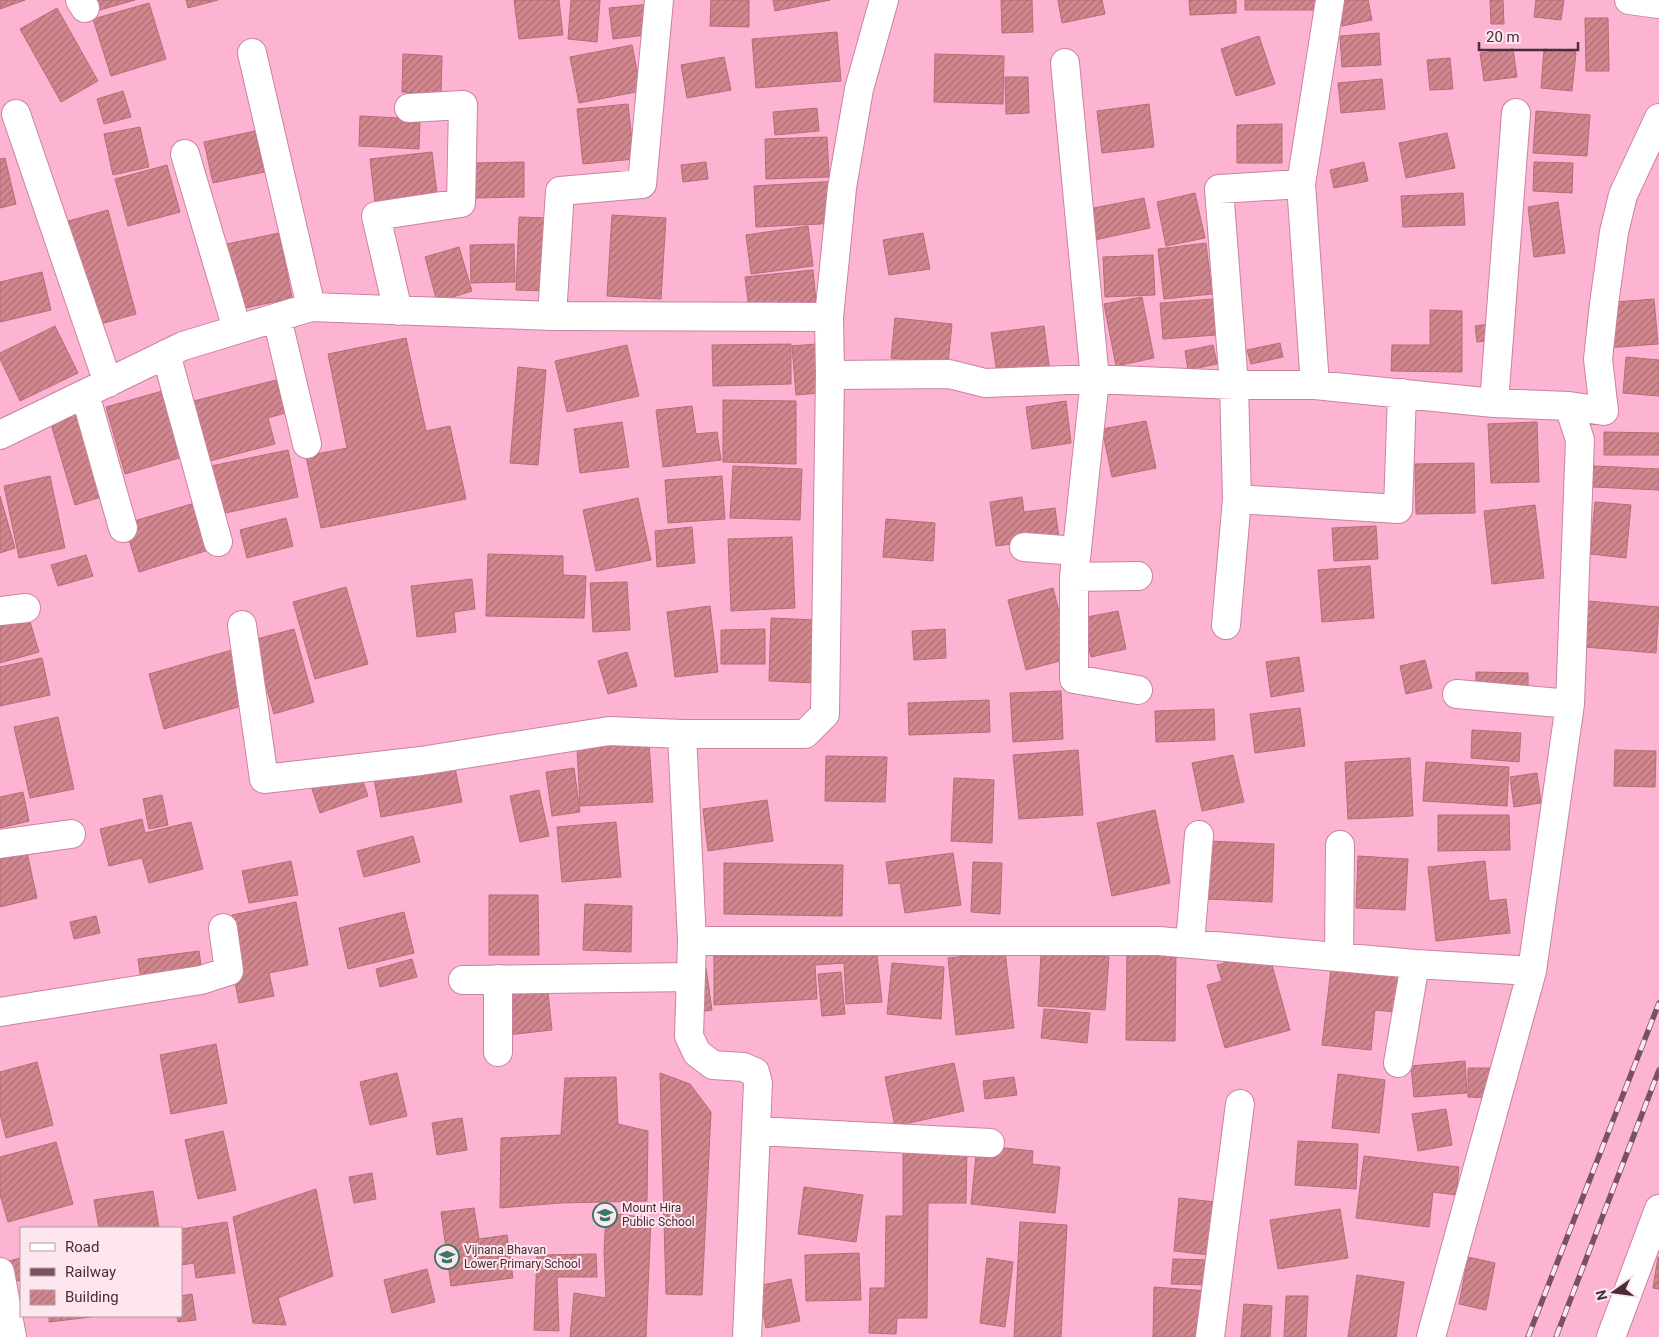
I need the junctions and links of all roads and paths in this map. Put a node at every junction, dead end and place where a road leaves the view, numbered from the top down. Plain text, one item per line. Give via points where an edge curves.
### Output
1 (659, 0) edge
2 (884, 0) edge
3 (1330, 0) edge
4 (1629, 0) edge
5 (1659, 4) edge
6 (252, 52) dead end
7 (1065, 63) dead end
8 (409, 108) dead end
9 (1516, 113) dead end
10 (16, 114) dead end
11 (1659, 118) edge
12 (185, 154) dead end
13 (1301, 184) junction
14 (312, 307) junction
15 (398, 311) junction
16 (552, 316) junction
17 (830, 317) junction
18 (277, 318) junction
19 (237, 329) junction
20 (166, 354) junction
21 (830, 375) junction
22 (1095, 379) junction
23 (1234, 385) junction
24 (1314, 385) junction
25 (96, 389) junction
26 (1402, 393) junction
27 (1494, 403) junction
28 (1569, 406) junction
29 (0, 435) edge
30 (307, 444) dead end
31 (1237, 499) junction
32 (123, 528) dead end
33 (218, 542) dead end
34 (1024, 547) dead end
35 (1076, 564) junction
36 (1138, 576) dead end
37 (242, 625) dead end
38 (1226, 625) dead end
39 (1138, 690) dead end
40 (1457, 694) dead end
41 (1570, 704) junction
42 (682, 734) junction
43 (72, 834) dead end
44 (1199, 835) dead end
45 (0, 844) edge
46 (1340, 845) dead end
47 (223, 928) dead end
48 (692, 941) junction
49 (1190, 943) junction
50 (1339, 957) junction
51 (1415, 964) junction
52 (1532, 970) junction
53 (691, 977) junction
54 (498, 979) junction
55 (463, 980) dead end
56 (0, 1012) edge
57 (498, 1052) dead end
58 (1398, 1063) dead end
59 (1240, 1104) dead end
60 (756, 1131) junction
61 (990, 1144) dead end
62 (1659, 1209) edge
63 (0, 1272) edge
64 (12, 1337) edge
65 (747, 1337) edge
66 (1210, 1337) edge
67 (1431, 1337) edge
68 (1611, 1337) edge

1 - 16 street via 642,184 560,191
2 - 17 street via 859,89 842,188
3 - 13 street
4 - 5 street
6 - 14 street
7 - 22 street
8 - 15 street via 463,105 462,203 376,216
9 - 27 street
10 - 25 street
11 - 28 street via 1623,195 1614,232 1598,359 1604,411
12 - 19 street
13 - 23 street via 1219,188
13 - 24 street
14 - 15 street
14 - 18 street
15 - 16 street
16 - 17 street
17 - 21 street
18 - 19 street
18 - 30 street
19 - 20 street
20 - 25 street
20 - 33 street
21 - 22 street via 949,374 985,383
21 - 42 street via 826,714 804,734
22 - 23 street
22 - 35 street
23 - 24 street
23 - 31 street
24 - 26 street
25 - 29 street
25 - 32 street
26 - 27 street
26 - 31 street via 1398,509
27 - 28 street
28 - 41 street via 1580,440
31 - 38 street
34 - 35 street
35 - 36 street
35 - 39 street via 1074,678
37 - 42 street via 264,779 421,761 608,731
40 - 41 street
41 - 52 street
42 - 48 street
43 - 45 street
44 - 49 street
46 - 50 street
47 - 56 street via 229,971 201,980
48 - 49 street
48 - 53 street
49 - 50 street
50 - 51 street
51 - 52 street
51 - 58 street
52 - 67 street
53 - 54 street
53 - 60 street via 688,1036 697,1053 713,1065 743,1067 755,1072 758,1082
54 - 55 street
54 - 57 street
59 - 66 street
60 - 61 street
60 - 65 street
62 - 68 street
63 - 64 street

